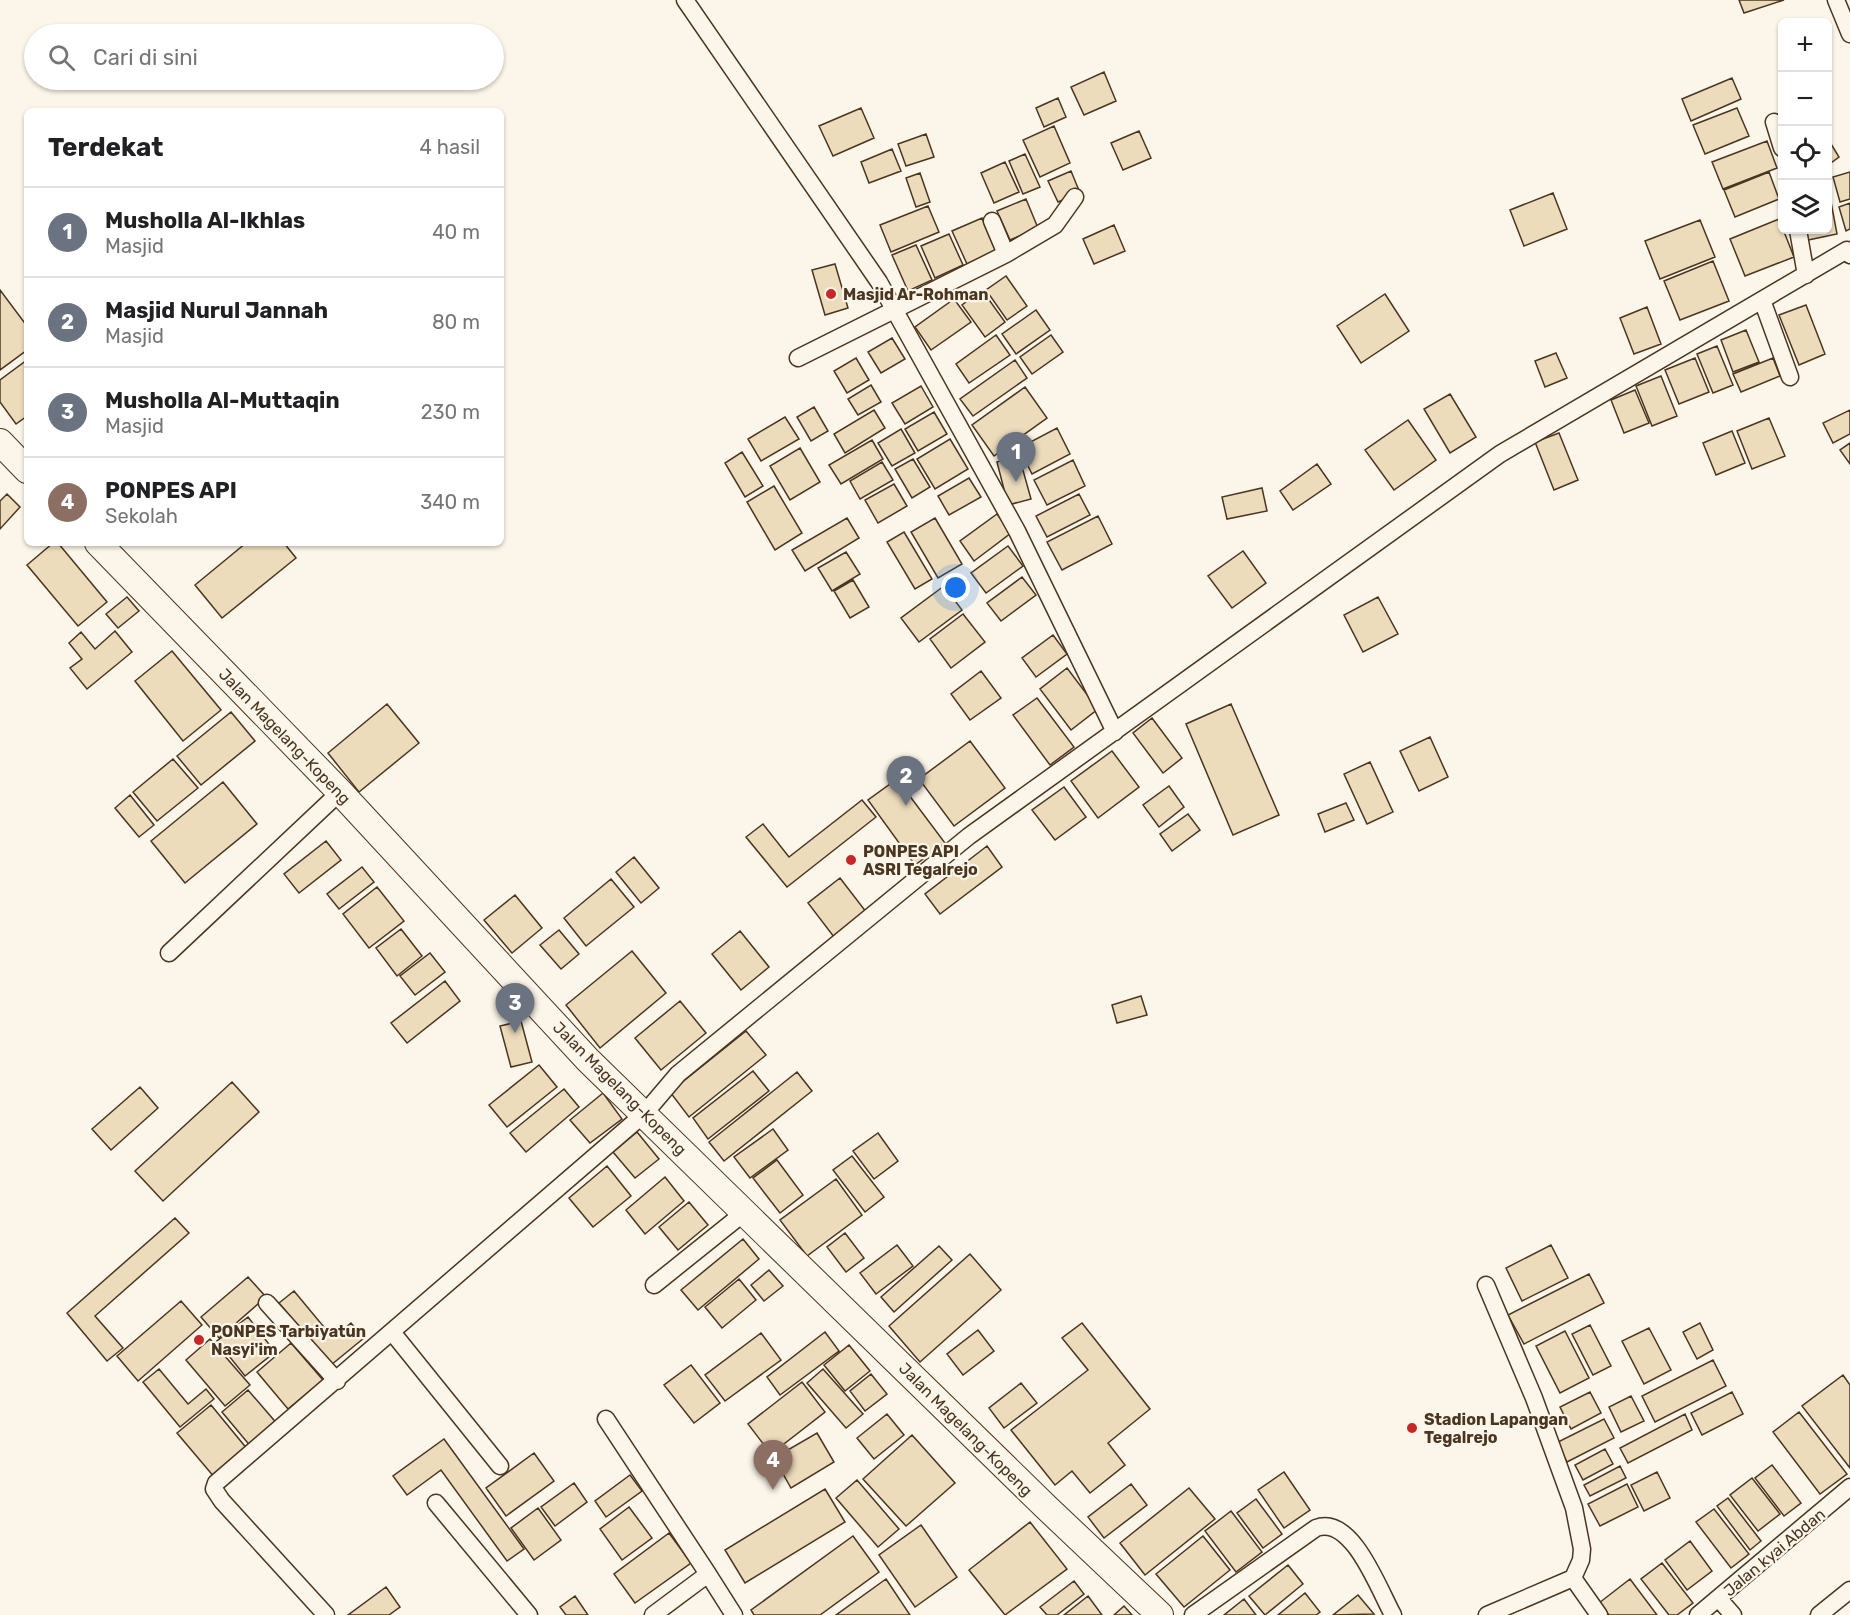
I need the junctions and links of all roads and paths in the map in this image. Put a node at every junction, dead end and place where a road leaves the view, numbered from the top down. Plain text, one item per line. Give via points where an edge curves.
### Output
1 (685, 0) edge
2 (1836, 0) edge
3 (1850, 34) edge
4 (1774, 122) dead end
5 (1778, 135) edge
6 (1076, 197) dead end
7 (992, 221) dead end
8 (1799, 234) edge
9 (1849, 251) edge
10 (1006, 254) junction
11 (1806, 275) junction
12 (1762, 300) junction
13 (895, 310) junction
14 (798, 358) dead end
15 (1790, 377) dead end
16 (0, 442) edge
17 (24, 467) edge
18 (101, 546) edge
19 (1114, 732) junction
20 (340, 792) junction
21 (169, 953) dead end
22 (644, 1114) junction
23 (745, 1212) junction
24 (654, 1285) dead end
25 (1486, 1285) dead end
26 (267, 1303) dead end
27 (392, 1332) junction
28 (337, 1381) junction
29 (606, 1419) dead end
30 (500, 1466) dead end
31 (1850, 1487) edge
32 (436, 1503) dead end
33 (708, 1574) junction
34 (1573, 1578) junction
35 (1850, 1590) edge
36 (1719, 1599) junction
37 (326, 1615) edge
38 (529, 1615) edge
39 (653, 1615) edge
40 (734, 1615) edge
41 (1160, 1615) edge
42 (1193, 1615) edge
43 (1393, 1615) edge
44 (1488, 1615) edge
45 (1599, 1615) edge
46 (1698, 1615) edge
47 (1732, 1615) edge
48 (1819, 1615) edge

1 - 13 street
2 - 3 street
4 - 5 street
6 - 10 street via 1055,225
7 - 10 street
8 - 11 street
9 - 11 street
10 - 13 street
11 - 12 street
12 - 15 street
12 - 19 street via 1500,454
13 - 14 street
13 - 19 street via 1017,531
16 - 17 main road
18 - 20 main road, Jalan Magelang-Kopeng
19 - 22 street via 969,836 678,1074
20 - 21 street
20 - 22 main road, Jalan Magelang-Kopeng via 588,1060
22 - 23 main road, Jalan Magelang-Kopeng
22 - 27 street
23 - 24 street
23 - 41 main road, Jalan Magelang-Kopeng
25 - 34 street via 1534,1398 1574,1508 1582,1549
26 - 28 street
27 - 28 street
27 - 30 street
28 - 37 street via 213,1486
29 - 33 street
31 - 36 street, Jalan kyai Abdan
32 - 38 street
33 - 39 street
33 - 40 street
34 - 44 street
34 - 45 street
35 - 48 street
36 - 46 street, Jalan kyai Abdan
36 - 47 street
42 - 43 street via 1316,1528 1329,1525 1353,1543

